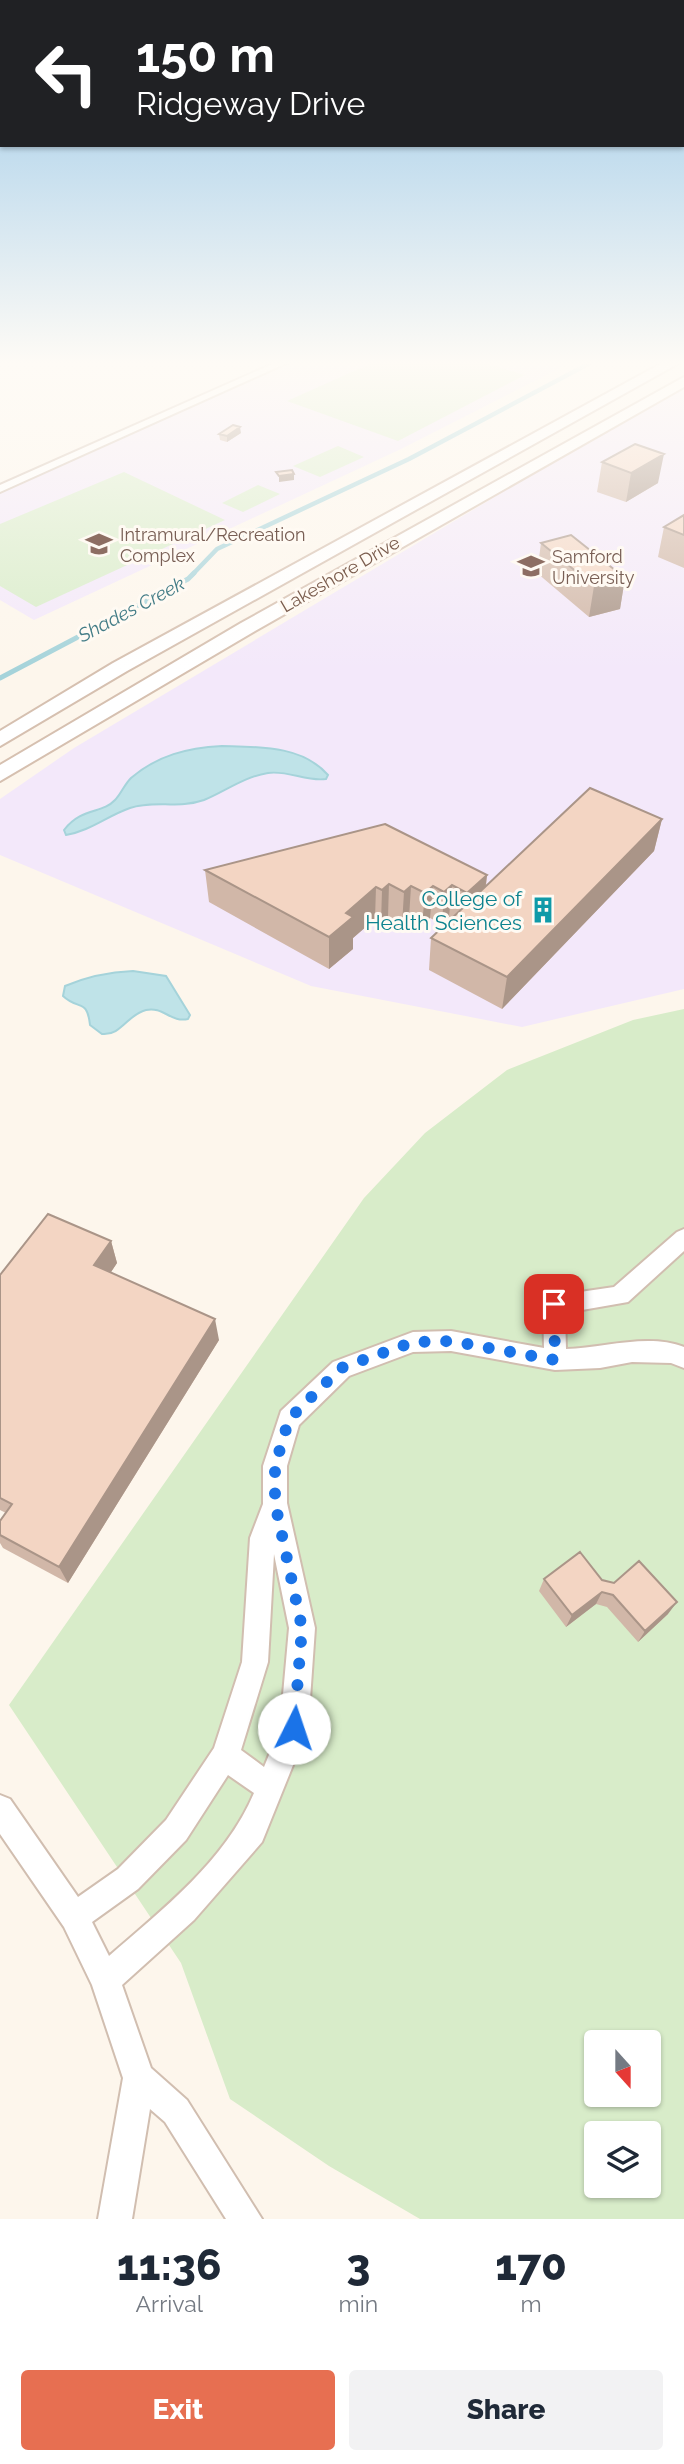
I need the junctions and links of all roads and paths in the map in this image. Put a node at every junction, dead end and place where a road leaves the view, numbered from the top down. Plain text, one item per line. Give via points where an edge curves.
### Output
1 (52, 466) edge
2 (486, 466) edge
3 (536, 466) edge
4 (0, 489) edge
5 (8, 736) edge
6 (43, 746) junction
7 (0, 774) edge
8 (684, 1238) edge
9 (684, 1358) edge
10 (555, 1360) junction
11 (275, 1503) junction
12 (225, 1755) junction
13 (268, 1787) junction
14 (0, 1809) edge
15 (74, 1917) junction
16 (105, 1980) junction
17 (139, 2078) junction
18 (116, 2219) edge
19 (245, 2219) edge

1 - 4 street
2 - 5 main road, Lakeshore Drive via 120,667
3 - 6 main road, Lakeshore Drive
5 - 6 main road
6 - 7 main road, Lakeshore Drive
8 - 10 street via 620,1295 554,1304
9 - 10 street via 673,1353 632,1352
10 - 11 street via 451,1341 413,1342 341,1368 289,1419 275,1466
11 - 12 street via 262,1538 256,1662
11 - 13 street via 302,1628 294,1728
12 - 13 street
12 - 15 street via 176,1830 128,1879
13 - 16 street via 252,1832 184,1910
14 - 15 street
15 - 16 street
16 - 17 street
17 - 18 street
17 - 19 street via 176,2111

